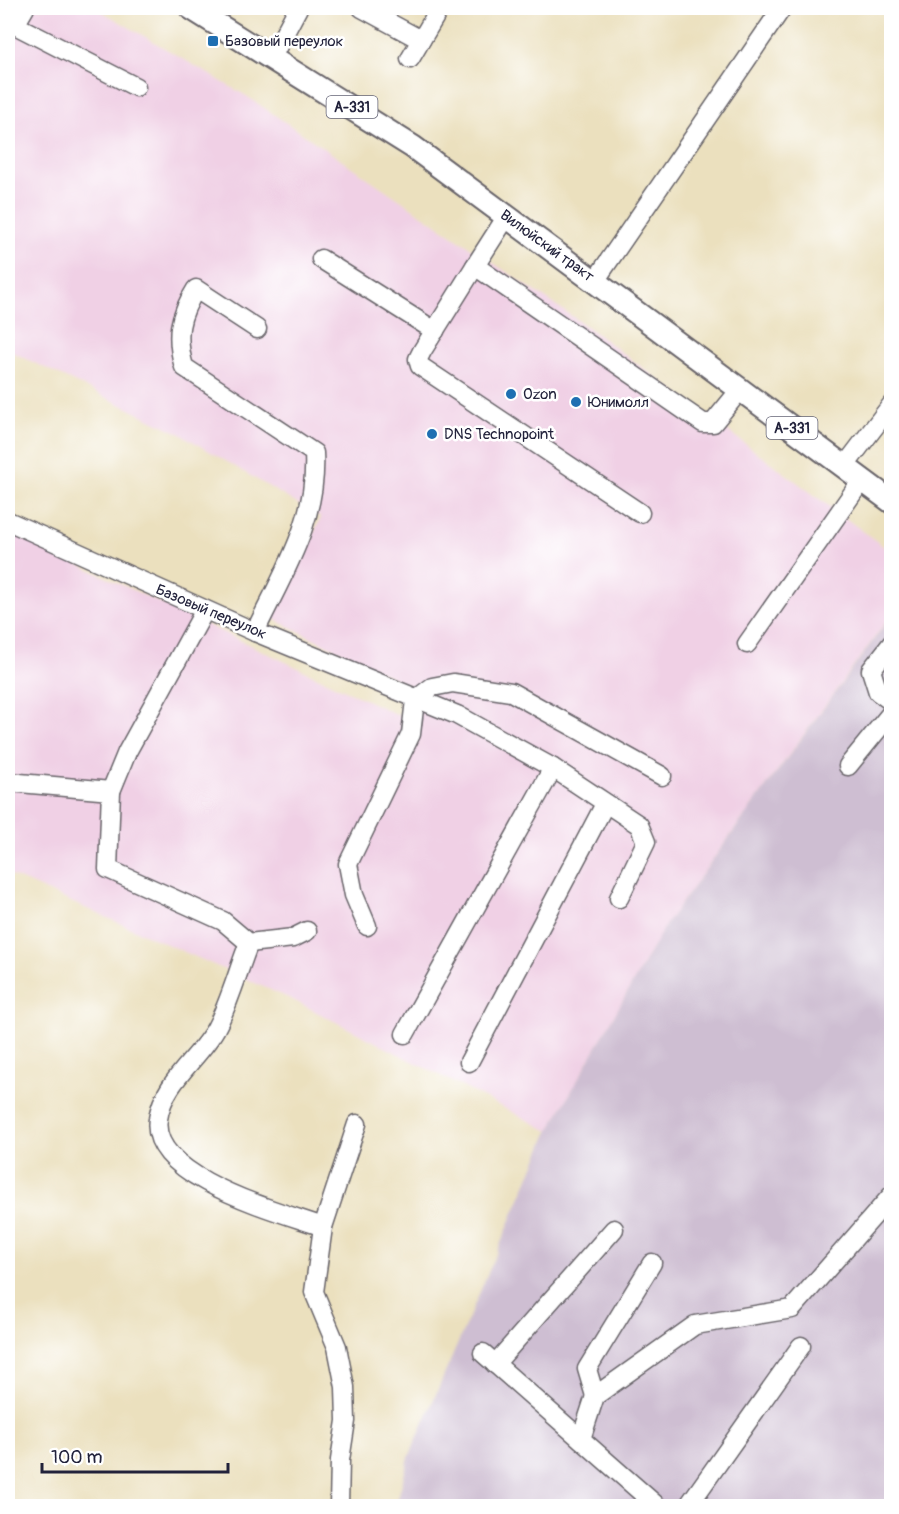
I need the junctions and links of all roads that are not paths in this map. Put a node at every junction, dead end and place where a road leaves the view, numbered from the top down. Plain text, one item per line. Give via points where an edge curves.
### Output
1 (25, 8) edge
2 (190, 8) edge
3 (298, 8) edge
4 (362, 8) edge
5 (440, 8) edge
6 (782, 8) edge
7 (421, 40) junction
8 (272, 57) junction
9 (410, 59) dead end
10 (136, 87) dead end
11 (507, 216) junction
12 (321, 259) dead end
13 (475, 266) junction
14 (596, 281) junction
15 (257, 329) dead end
16 (435, 331) junction
17 (740, 390) junction
18 (891, 404) edge
19 (844, 467) junction
20 (862, 480) junction
21 (891, 502) edge
22 (640, 513) dead end
23 (8, 521) edge
24 (205, 610) junction
25 (255, 632) junction
26 (747, 644) dead end
27 (891, 644) edge
28 (415, 700) junction
29 (891, 702) edge
30 (891, 712) edge
31 (848, 766) dead end
32 (553, 768) junction
33 (662, 776) dead end
34 (8, 782) edge
35 (111, 791) junction
36 (605, 804) junction
37 (619, 898) dead end
38 (367, 926) dead end
39 (307, 931) dead end
40 (249, 943) junction
41 (405, 1034) dead end
42 (470, 1062) dead end
43 (357, 1124) dead end
44 (891, 1195) edge
45 (323, 1227) junction
46 (614, 1229) dead end
47 (652, 1263) dead end
48 (801, 1346) dead end
49 (596, 1396) junction
50 (580, 1439) junction
51 (339, 1506) edge
52 (657, 1506) edge
53 (688, 1506) edge

1 - 10 street via 15,25
2 - 8 main road, Вилюйский тракт / А-331
3 - 8 street
4 - 7 street
5 - 7 street
6 - 14 street
7 - 9 street
8 - 11 main road, Вилюйский тракт / А-331 via 396,135
11 - 13 street
11 - 14 main road, Вилюйский тракт / А-331
12 - 16 street
13 - 16 street
13 - 17 street via 703,423 713,423
14 - 17 main road, Вилюйский тракт / А-331
15 - 25 street via 196,289 182,312 178,348 184,367 314,453 316,480 309,517
16 - 22 street via 418,359 420,366
17 - 19 main road, Вилюйский тракт / А-331
18 - 19 street
19 - 20 main road, Вилюйский тракт / А-331
20 - 21 main road, Вилюйский тракт / А-331
20 - 26 street
23 - 24 street, Базовый переулок
24 - 25 street, Базовый переулок
24 - 35 street via 127,752
25 - 28 street, Базовый переулок
27 - 29 street via 871,670 879,692
28 - 32 street, Базовый переулок via 457,716
28 - 33 street via 432,687 453,683 511,692
28 - 38 street via 411,734 348,864 354,895
30 - 31 street
32 - 36 street, Базовый переулок
32 - 41 street
34 - 35 street
35 - 40 street via 108,869 223,921
36 - 37 street, Базовый переулок via 639,825 646,842
36 - 42 street
39 - 40 street via 293,938
40 - 45 street via 216,1028 165,1099 158,1131 174,1160 188,1172 241,1198
43 - 45 street
44 - 49 street via 792,1309 695,1325
45 - 51 street via 314,1292 337,1347 345,1387
46 - 50 street via 489,1359
47 - 49 street via 587,1369
48 - 53 street
49 - 50 street
50 - 52 street

